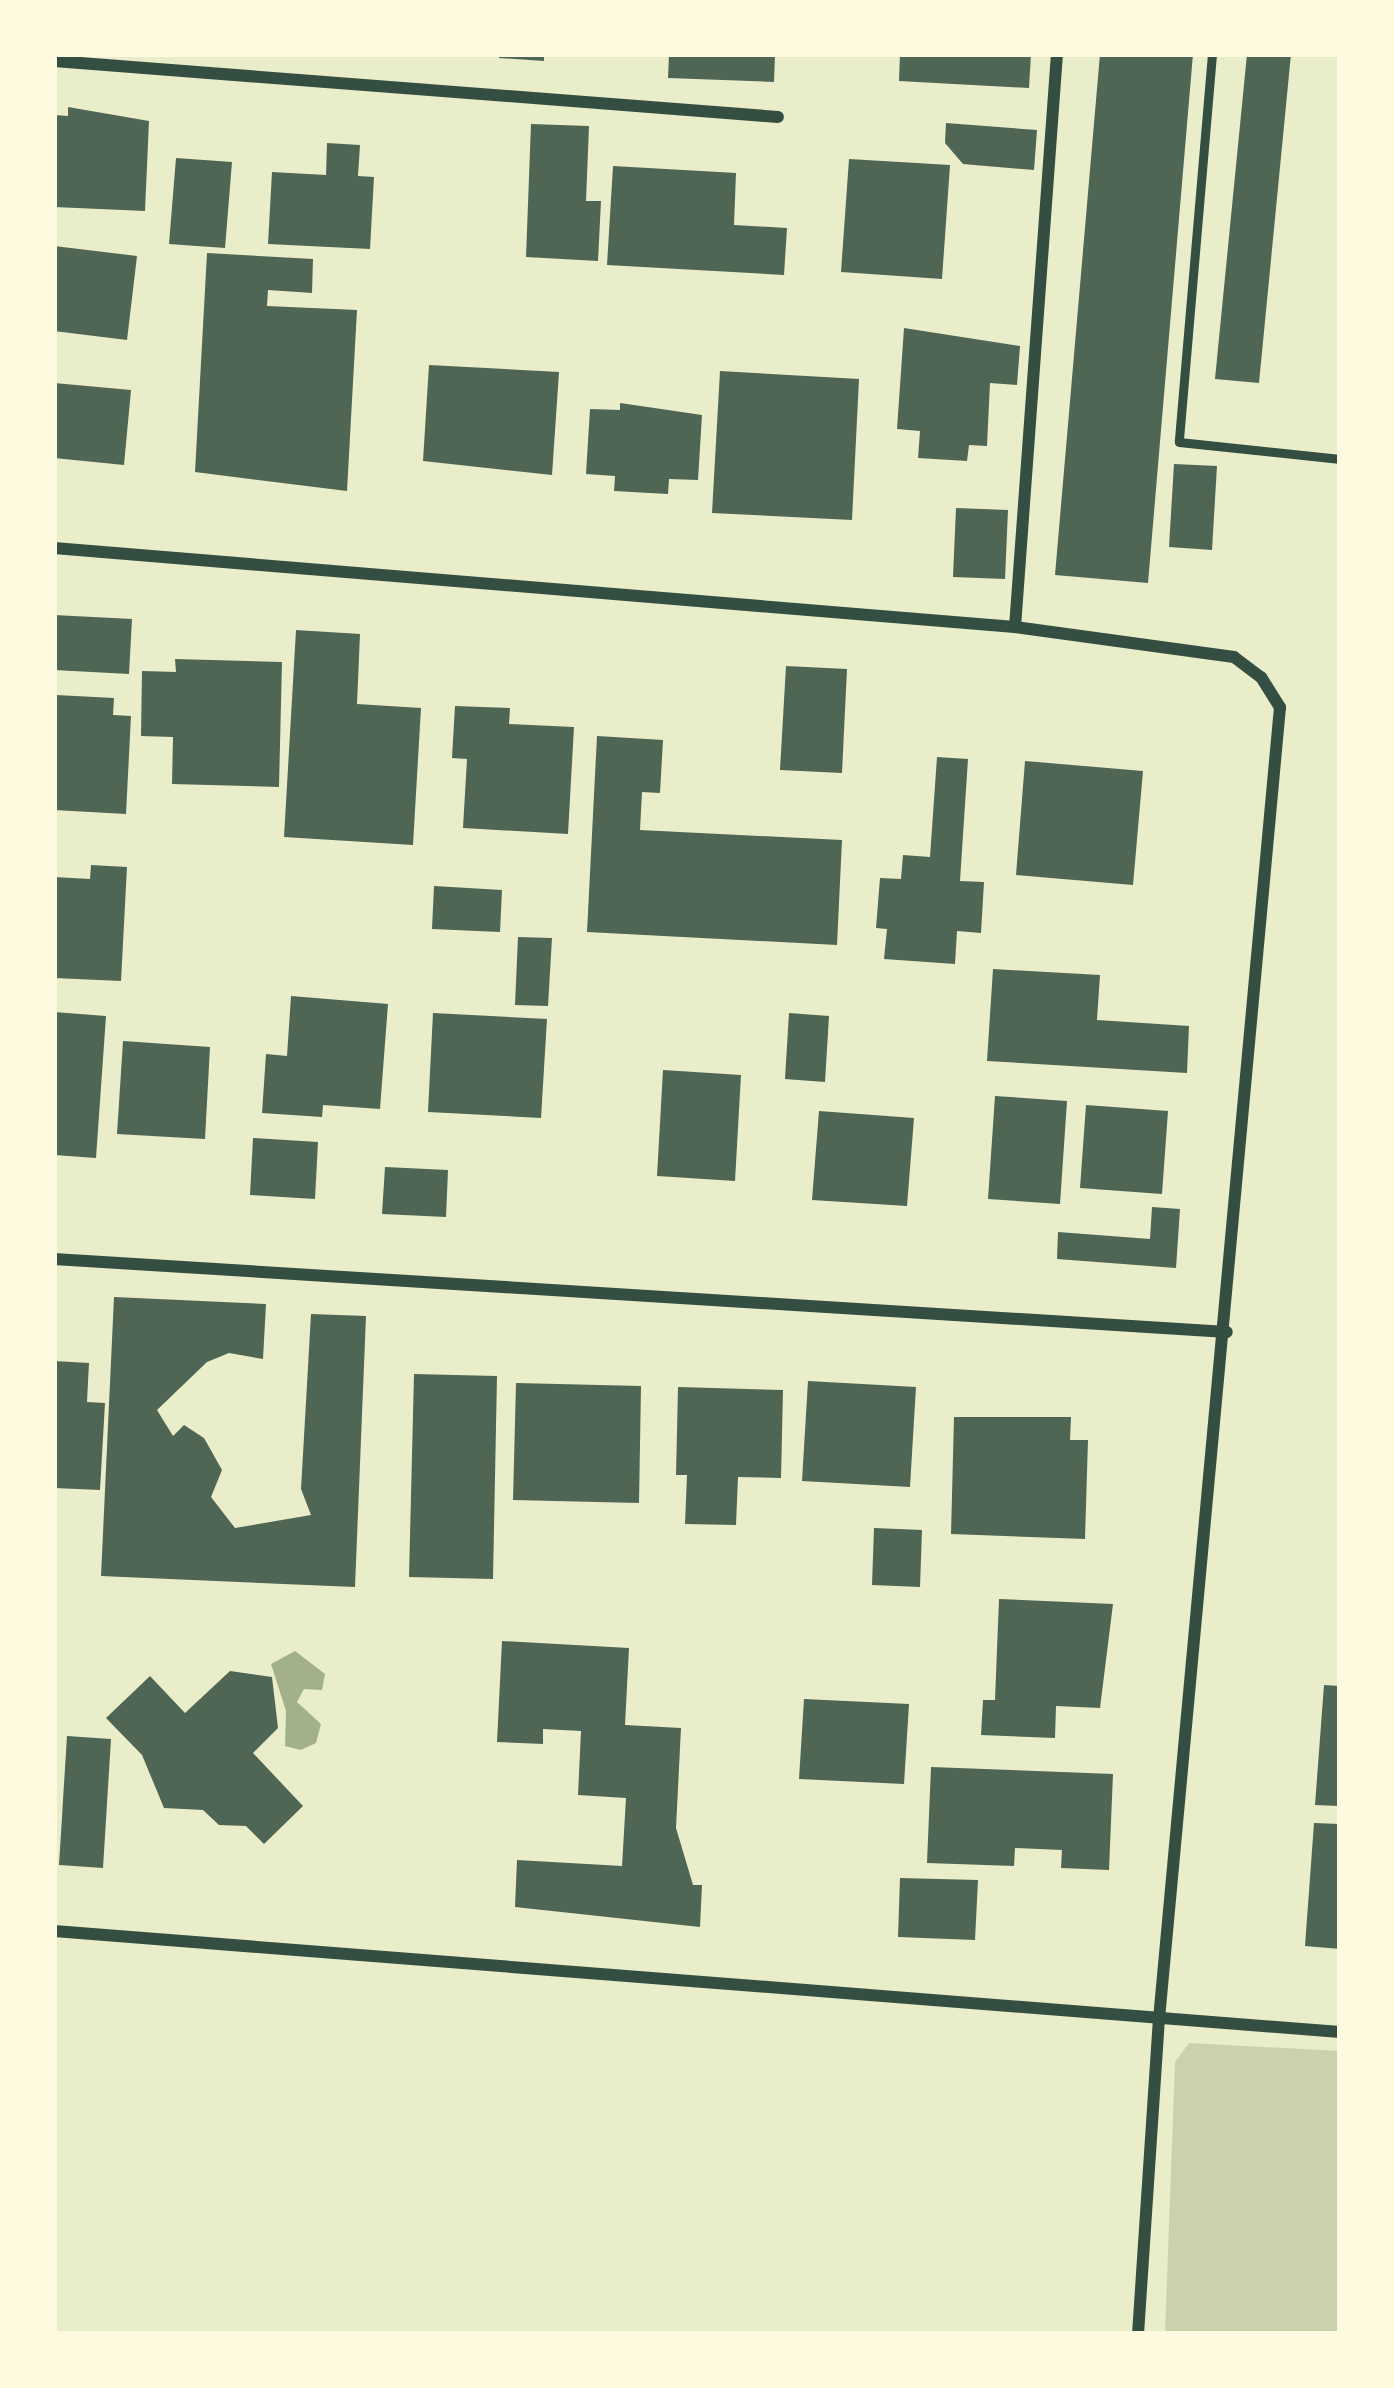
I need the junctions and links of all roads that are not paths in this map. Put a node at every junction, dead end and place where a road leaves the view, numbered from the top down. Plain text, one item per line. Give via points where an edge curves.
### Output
1 (1057, 54) edge
2 (1212, 54) edge
3 (54, 61) edge
4 (778, 117) dead end
5 (1340, 459) edge
6 (54, 548) edge
7 (1015, 627) junction
8 (54, 1258) edge
9 (1227, 1332) junction
10 (54, 1931) edge
11 (1159, 2018) junction
12 (1340, 2032) edge
13 (1138, 2334) edge

1 - 7 street
2 - 5 lane via 1179,442
3 - 4 street
6 - 7 street
7 - 9 street via 1234,657 1262,677 1280,707
8 - 9 street
9 - 11 street
10 - 11 street
11 - 12 street
11 - 13 street

